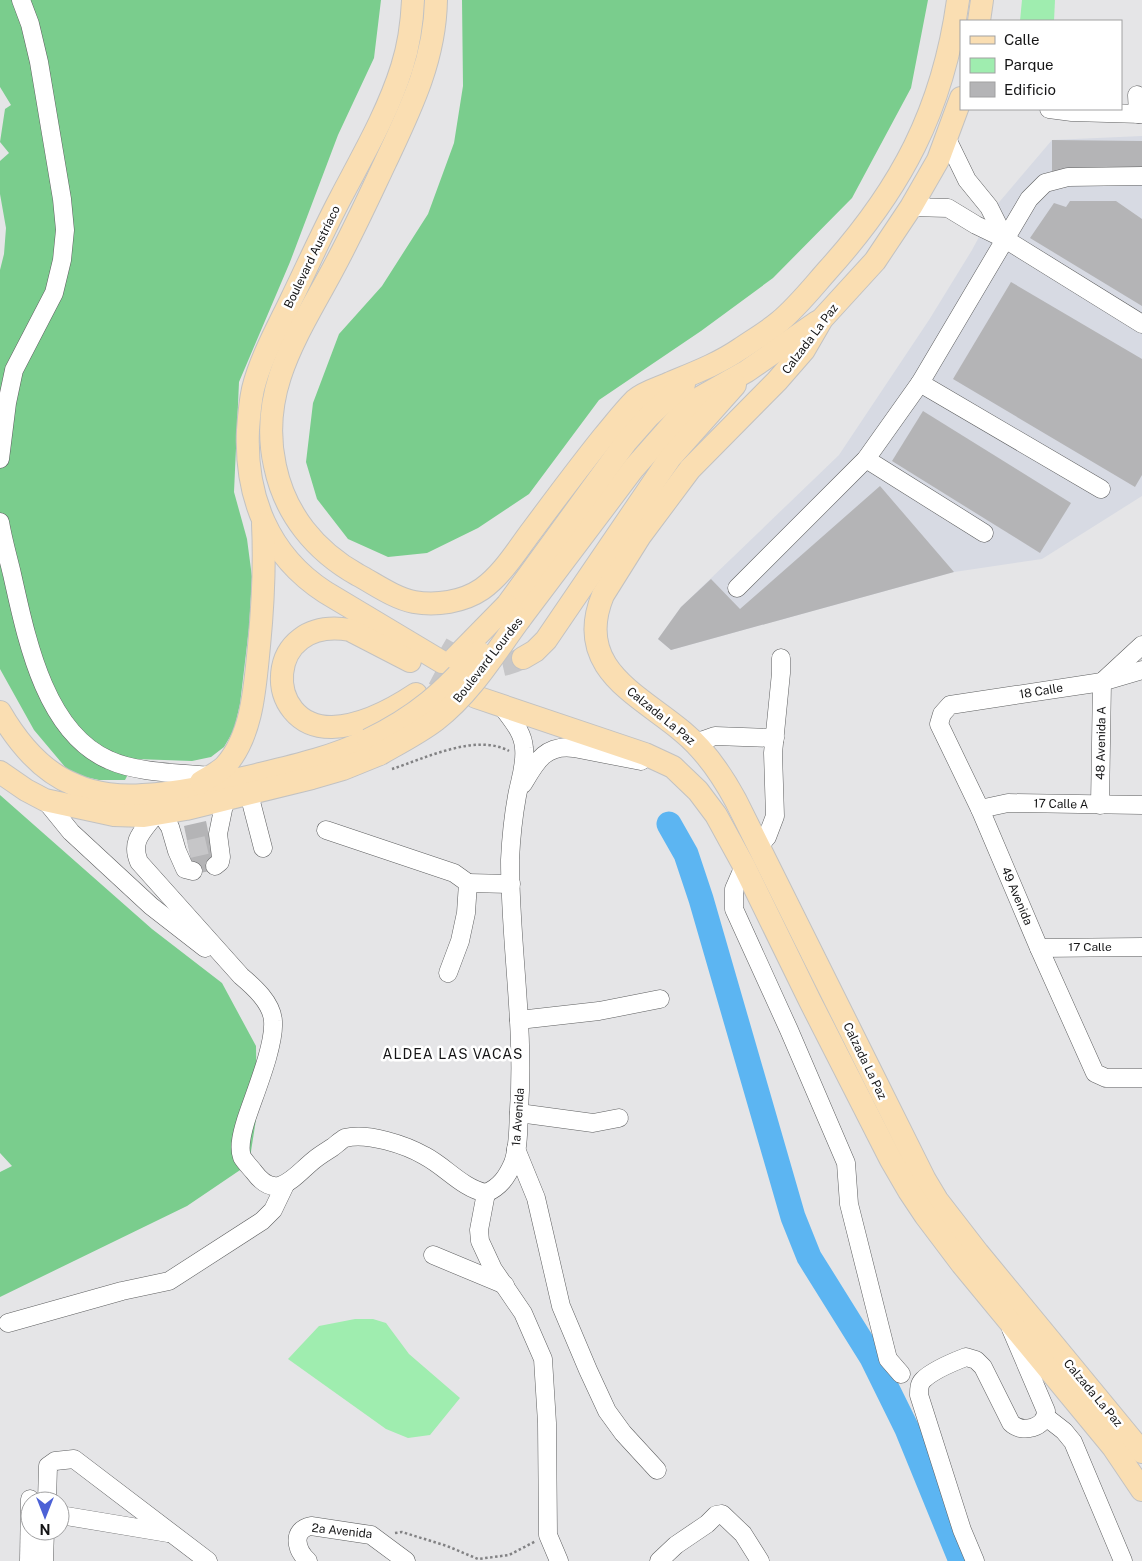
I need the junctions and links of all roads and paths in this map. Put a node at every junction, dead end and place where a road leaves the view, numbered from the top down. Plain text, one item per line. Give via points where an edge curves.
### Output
1 (21, 0) edge
2 (413, 0) edge
3 (436, 0) edge
4 (958, 0) edge
5 (1138, 95) dead end
6 (960, 101) edge
7 (1057, 110) edge
8 (1140, 114) edge
9 (947, 139) junction
10 (1137, 179) edge
11 (911, 206) junction
12 (1005, 239) junction
13 (822, 319) junction
14 (1142, 324) edge
15 (710, 366) junction
16 (747, 371) junction
17 (920, 383) junction
18 (866, 458) junction
19 (0, 459) edge
20 (1101, 489) dead end
21 (263, 521) junction
22 (0, 522) edge
23 (984, 533) dead end
24 (737, 588) dead end
25 (514, 612) junction
26 (1142, 645) edge
27 (522, 658) tunnel mouth
28 (780, 658) dead end
29 (1142, 670) edge
30 (1102, 682) junction
31 (500, 705) junction
32 (0, 712) edge
33 (942, 714) joint
34 (689, 738) junction
35 (775, 738) junction
36 (380, 754) junction
37 (524, 760) junction
38 (673, 767) junction
39 (0, 772) edge
40 (210, 776) junction
41 (184, 790) junction
42 (518, 793) junction
43 (249, 794) junction
44 (45, 800) junction
45 (225, 800) junction
46 (708, 803) junction
47 (1100, 805) junction
48 (1142, 805) edge
49 (980, 808) junction
50 (158, 814) junction
51 (326, 830) dead end
52 (759, 846) junction
53 (264, 848) dead end
54 (215, 866) dead end
55 (744, 866) junction
56 (193, 871) dead end
57 (468, 883) junction
58 (511, 884) junction
59 (1142, 947) edge
60 (1039, 948) junction
61 (448, 973) dead end
62 (241, 976) junction
63 (660, 999) dead end
64 (519, 1020) junction
65 (1142, 1078) edge
66 (519, 1113) junction
67 (619, 1118) dead end
68 (516, 1148) junction
69 (285, 1185) junction
70 (486, 1193) junction
71 (433, 1255) dead end
72 (505, 1285) junction
73 (1005, 1314) junction
74 (8, 1323) dead end
75 (901, 1374) dead end
76 (1046, 1417) junction
77 (1142, 1452) edge
78 (657, 1470) dead end
79 (1142, 1490) edge
80 (41, 1491) edge
81 (70, 1517) edge
82 (171, 1533) junction
83 (371, 1535) junction
84 (548, 1535) junction
85 (32, 1541) edge
86 (45, 1541) edge
87 (29, 1561) edge
88 (44, 1561) edge
89 (208, 1561) edge
90 (308, 1561) edge
91 (406, 1561) edge
92 (559, 1561) edge
93 (659, 1561) edge
94 (760, 1561) edge
95 (974, 1561) edge
96 (1123, 1561) edge

1 - 19 street via 39,62 65,230 54,293 14,370
2 - 21 main road, Boulevard Austríaco via 408,46 390,101 278,325 253,388 248,437 249,469 253,494
3 - 15 main road, Boulevard Austríaco via 430,52 412,107 352,233 285,359 274,394 272,451 280,488 308,536 338,564 396,595 432,603 467,597 486,585 509,561 569,479 638,397
4 - 15 main road via 935,100 900,176 875,213 844,252 779,322
5 - 8 street
6 - 9 main road, Calzada La Paz
7 - 8 street
9 - 11 main road, Calzada La Paz
9 - 12 street via 967,180 989,206
10 - 12 street via 1068,178 1045,183 1029,199
11 - 12 street via 948,208
11 - 13 main road, Calzada La Paz via 875,261
12 - 14 street
12 - 17 street
13 - 16 main road, Boulevard Lourdes
13 - 34 main road, Calzada La Paz via 804,350 777,381 690,469 640,536 598,606 597,646 604,665 623,686
15 - 25 main road, Boulevard Lourdes via 669,397 626,442
16 - 25 main road, Boulevard Lourdes via 701,397 655,443
16 - 27 main road via 670,458 546,640
17 - 18 street
17 - 20 street
18 - 23 street
18 - 24 street
21 - 25 main road, bridge via 294,568 307,581 439,662 350,630 314,632 295,642 287,654 282,675 283,691 289,705 306,720 323,726 345,725 368,719 398,705 435,679
21 - 40 main road via 265,575 252,706 234,754 224,767
22 - 40 street via 33,656 49,699 73,732 92,752 114,762 134,768
25 - 36 main road, Boulevard Lourdes, bridge via 463,695 437,719
26 - 30 street
28 - 35 street
29 - 30 street, 18 Calle
30 - 33 street, 18 Calle via 950,705
30 - 47 street, 48 Avenida A
31 - 37 street, 1a Avenida via 521,735
31 - 38 main road, Calzada La Paz via 645,754
31 - 46 main road, Calzada La Paz via 481,691 662,745 699,774
32 - 41 main road, Boulevard Lourdes via 10,730 40,764 75,785 142,796
33 - 49 street, 49 Avenida via 939,724
34 - 35 street
34 - 52 main road, Calzada La Paz via 722,776
35 - 52 street via 775,816 767,837
36 - 37 path via 484,744 501,747
36 - 41 main road, Boulevard Lourdes via 340,752
36 - 43 main road, Boulevard Lourdes via 343,769
37 - 42 street, 1a Avenida
38 - 42 street, 1a Avenida via 574,748 556,748 538,761
38 - 46 main road, Calzada La Paz
39 - 44 main road, Boulevard Lourdes
40 - 41 main road
42 - 58 street, 1a Avenida via 511,829
43 - 45 main road, Boulevard Lourdes
43 - 53 street
44 - 50 main road, Boulevard Lourdes via 114,815
44 - 62 street via 71,832 151,906
45 - 50 main road, Boulevard Lourdes
45 - 54 street via 215,843 221,857
46 - 55 main road, Calzada La Paz
47 - 48 street, 17 Calle A
47 - 49 street, 17 Calle A via 1008,803
49 - 60 street, 49 Avenida
50 - 56 street via 183,850 184,869
50 - 62 street via 136,842 139,862
51 - 57 street via 454,873
52 - 77 main road, Calzada La Paz via 911,1154 937,1200
55 - 73 main road, Calzada La Paz via 902,1180 933,1226
55 - 75 street via 734,889 734,910 846,1163 849,1204 888,1359
57 - 58 street
57 - 61 street via 460,941
58 - 64 street, 1a Avenida
59 - 60 street, 17 Calle
60 - 65 street, 49 Avenida via 1095,1073 1106,1078
62 - 69 street via 260,995 273,1021 272,1039 244,1128 241,1153 267,1184
63 - 64 street via 600,1011
64 - 66 street, 1a Avenida
66 - 67 street via 593,1123
66 - 68 street, 1a Avenida
68 - 70 street, 1a Avenida via 502,1184
68 - 78 street via 536,1198 561,1306 588,1370 607,1410
69 - 70 street via 344,1139 361,1137 396,1144 425,1156 462,1182
69 - 74 street via 273,1210 262,1221 169,1281
70 - 72 street via 480,1241 493,1269
71 - 72 street
72 - 84 street via 523,1313 543,1359
73 - 76 street
73 - 79 main road, Calzada La Paz via 1113,1448
76 - 95 street via 1042,1423 1032,1427 1015,1427 982,1367 976,1360 966,1357 922,1380 919,1395
76 - 96 street via 1073,1442
80 - 82 street via 48,1466 55,1461 74,1459
81 - 82 street
82 - 89 street
83 - 84 path, 2a Avenida via 402,1532 478,1560 509,1555
83 - 90 street, 2a Avenida via 326,1527 304,1527 298,1535 298,1545 300,1554
83 - 91 street
84 - 92 street
85 - 87 street
86 - 88 street
93 - 94 street via 716,1515 722,1514 743,1534

